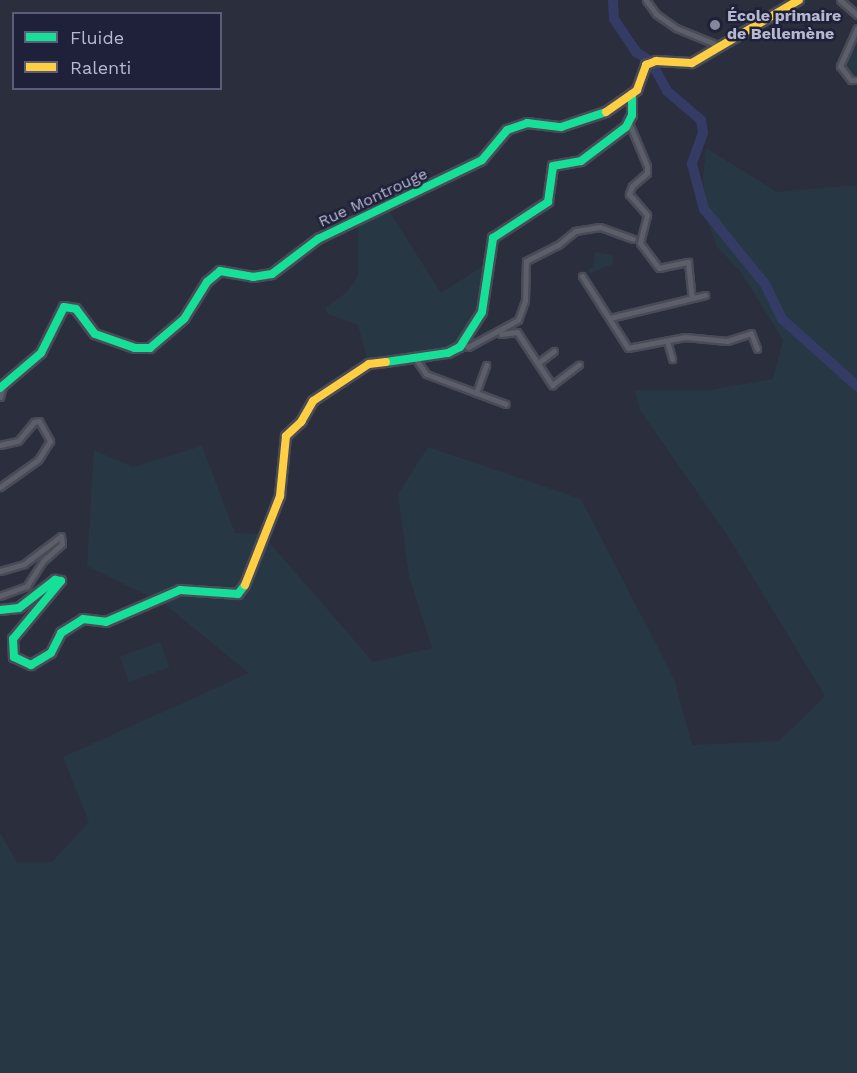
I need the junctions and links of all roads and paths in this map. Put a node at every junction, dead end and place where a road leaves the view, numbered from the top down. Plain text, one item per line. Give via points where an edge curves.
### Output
1 (646, 0) edge
2 (799, 0) edge
3 (840, 0) edge
4 (857, 15) edge
5 (857, 28) edge
6 (721, 47) junction
7 (857, 80) edge
8 (632, 94) junction
9 (629, 123) junction
10 (633, 239) dead end
11 (582, 276) dead end
12 (705, 295) dead end
13 (692, 298) junction
14 (610, 318) junction
15 (496, 334) junction
16 (667, 341) junction
17 (462, 343) junction
18 (757, 349) dead end
19 (554, 351) dead end
20 (415, 358) junction
21 (672, 359) dead end
22 (538, 363) junction
23 (486, 365) dead end
24 (579, 365) dead end
25 (2, 387) edge
26 (476, 393) junction
27 (0, 397) edge
28 (506, 404) dead end
29 (0, 445) edge
30 (0, 487) edge
31 (0, 571) edge
32 (0, 596) edge
33 (0, 610) edge

1 - 6 street via 656,14 675,28
2 - 6 street, Rue Montrouge
3 - 4 street
5 - 7 street via 840,66 851,80
6 - 8 street, Rue Montrouge via 692,63 656,61 646,65
8 - 9 street
8 - 25 street, Rue Montrouge via 610,111 572,125 517,125 470,168 318,239 272,274 254,277 220,271 207,282 184,319 150,348 135,348 96,334 86,327 76,309 64,307 41,353
9 - 13 street via 647,166 647,173 632,186 630,194 647,215 640,243 659,268 688,262
9 - 17 street via 596,153 575,164 553,166 548,202 493,238 482,312
10 - 15 street via 589,226 529,258 521,313 512,326
11 - 14 street
12 - 13 street
13 - 14 street
14 - 16 street via 628,348
15 - 17 street via 468,347
15 - 22 street via 517,332
16 - 18 street via 696,337 727,341 751,333
16 - 21 street
17 - 20 street via 456,351
19 - 22 street
20 - 26 street via 426,374
20 - 33 street via 369,364 313,401 301,422 286,436 280,496 250,578 238,594 180,590 106,622 83,619 61,633 51,653 31,665 14,657 13,639 61,581 54,580 20,608
22 - 24 street via 552,385
23 - 26 street
25 - 27 street
26 - 28 street
29 - 30 street via 18,441 39,421 50,441 38,460
31 - 32 street via 24,564 61,536 62,544 43,561 27,586

